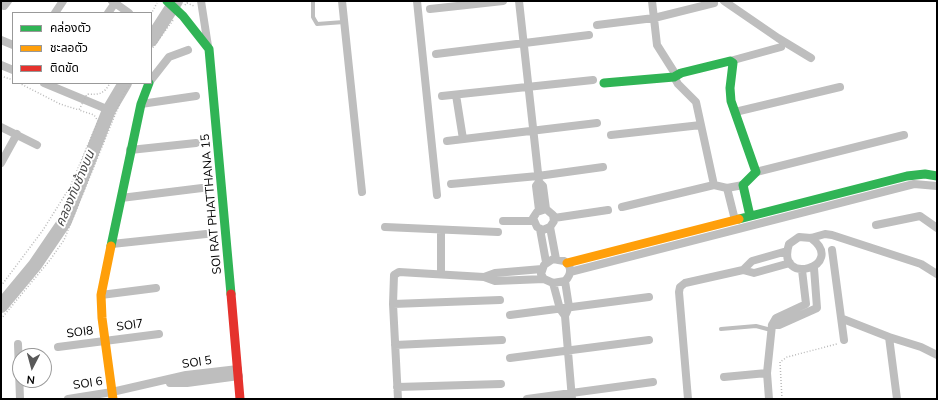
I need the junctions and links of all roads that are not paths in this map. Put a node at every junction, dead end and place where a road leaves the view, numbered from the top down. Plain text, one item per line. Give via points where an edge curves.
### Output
1 (63, 1) edge
2 (167, 1) edge
3 (313, 1) edge
4 (342, 1) edge
5 (417, 1) edge
6 (504, 1) edge
7 (519, 1) edge
8 (652, 1) edge
9 (724, 1) edge
10 (114, 2) edge
11 (714, 3) dead end
12 (201, 5) edge
13 (430, 9) dead end
14 (56, 12) edge
15 (109, 12) edge
16 (128, 12) edge
17 (654, 18) junction
18 (344, 22) junction
19 (597, 25) dead end
20 (589, 35) dead end
21 (1, 40) edge
22 (523, 43) junction
23 (12, 45) edge
24 (781, 47) dead end
25 (209, 48) junction
26 (188, 50) dead end
27 (436, 54) dead end
28 (811, 58) dead end
29 (730, 61) junction
30 (675, 76) junction
31 (152, 79) edge
32 (593, 80) dead end
33 (604, 83) dead end
34 (149, 84) edge
35 (528, 87) junction
36 (840, 88) dead end
37 (456, 95) junction
38 (196, 96) dead end
39 (442, 96) dead end
40 (141, 104) junction
41 (735, 112) junction
42 (597, 123) dead end
43 (701, 125) junction
44 (1, 127) edge
45 (533, 130) junction
46 (17, 134) junction
47 (611, 135) dead end
48 (904, 135) dead end
49 (463, 139) junction
50 (447, 141) dead end
51 (196, 143) dead end
52 (37, 144) dead end
53 (130, 150) junction
54 (1, 163) edge
55 (603, 167) dead end
56 (756, 172) junction
57 (937, 176) edge
58 (538, 179) junction
59 (451, 184) dead end
60 (714, 185) junction
61 (743, 185) junction
62 (937, 186) edge
63 (202, 188) dead end
64 (727, 188) junction
65 (362, 192) dead end
66 (437, 195) dead end
67 (121, 198) junction
68 (622, 206) dead end
69 (542, 209) junction
70 (608, 210) dead end
71 (750, 216) junction
72 (554, 218) junction
73 (737, 219) junction
74 (534, 221) junction
75 (503, 222) dead end
76 (876, 225) dead end
77 (385, 227) dead end
78 (550, 227) junction
79 (742, 228) junction
80 (937, 228) edge
81 (540, 229) junction
82 (441, 230) junction
83 (498, 232) dead end
84 (206, 234) dead end
85 (811, 238) junction
86 (112, 244) junction
87 (832, 250) dead end
88 (787, 251) junction
89 (556, 259) junction
90 (567, 263) junction
91 (790, 264) junction
92 (544, 265) junction
93 (814, 268) junction
94 (743, 270) junction
95 (802, 270) junction
96 (570, 272) junction
97 (440, 273) junction
98 (937, 274) edge
99 (484, 277) junction
100 (544, 279) junction
101 (565, 281) junction
102 (554, 283) junction
103 (156, 288) dead end
104 (101, 295) junction
105 (649, 297) dead end
106 (500, 300) dead end
107 (393, 304) junction
108 (569, 307) junction
109 (560, 309) junction
110 (510, 315) dead end
111 (565, 316) junction
112 (843, 319) junction
113 (772, 327) junction
114 (721, 329) dead end
115 (159, 334) dead end
116 (889, 336) junction
117 (502, 340) dead end
118 (649, 340) dead end
119 (844, 340) road end
120 (105, 342) junction
121 (18, 344) dead end
122 (395, 345) junction
123 (58, 347) dead end
124 (568, 351) junction
125 (937, 355) edge
126 (510, 358) dead end
127 (238, 373) junction
128 (767, 373) junction
129 (724, 377) dead end
130 (653, 382) dead end
131 (501, 384) dead end
132 (397, 387) junction
133 (112, 396) edge
134 (572, 396) edge
135 (20, 399) edge
136 (68, 399) edge
137 (240, 399) edge
138 (398, 399) edge
139 (527, 399) edge
140 (688, 399) edge
141 (769, 399) edge
142 (897, 399) edge

1 - 14 street
2 - 25 street via 181,13
3 - 18 lane via 313,17 317,24
4 - 18 street
5 - 66 street
6 - 13 street
7 - 22 street
8 - 17 street
9 - 28 street
10 - 15 street
10 - 16 street
11 - 17 street
12 - 25 street
17 - 19 street
17 - 30 street via 657,45
18 - 65 street
20 - 22 street
21 - 23 street
22 - 27 street
22 - 35 street
24 - 29 street
25 - 127 street, SOI RAT PHATTHANA 15
26 - 31 street via 169,57
29 - 30 street
29 - 41 street via 733,65 730,91
30 - 33 street
30 - 43 street via 678,84 696,102
32 - 35 street
34 - 40 street
35 - 37 street
35 - 45 street
36 - 41 street
37 - 39 street
37 - 49 street
38 - 40 street
40 - 53 street
41 - 56 street via 753,156
42 - 45 street
43 - 47 street
43 - 60 street
44 - 46 street
45 - 49 street
45 - 58 street
46 - 52 street
46 - 54 street
48 - 56 street
49 - 50 street
51 - 53 street
53 - 67 street
55 - 58 street
56 - 61 street
57 - 71 street via 907,176
58 - 59 street
58 - 69 street via 536,186
60 - 64 street
60 - 68 street
61 - 64 street
61 - 71 street
62 - 79 street via 914,184
63 - 67 street
64 - 73 street
67 - 86 street
69 - 72 street via 551,212
69 - 74 street via 534,214
70 - 72 street
71 - 73 street
72 - 78 street
73 - 79 street
73 - 90 street
74 - 75 street
74 - 81 street
76 - 80 street via 920,216
77 - 82 street
78 - 81 street
78 - 89 street
79 - 96 street
81 - 92 street
82 - 83 street
82 - 97 street
84 - 86 street
85 - 88 street via 799,237 789,244
85 - 93 street via 817,243 821,256
85 - 98 street via 832,234 921,264
86 - 104 street
87 - 112 street
88 - 91 street
88 - 94 street via 752,261
89 - 90 street
89 - 92 street
90 - 96 street
91 - 94 street via 754,273
91 - 95 street
92 - 99 street
92 - 100 street
93 - 95 street
93 - 113 street via 817,308
94 - 140 street via 685,283 680,287
95 - 113 street via 806,304 776,318
96 - 101 street
97 - 99 street
97 - 107 street via 396,273 393,276
99 - 100 street via 495,281
100 - 102 street
101 - 102 street
101 - 108 street
102 - 109 street
103 - 104 street
104 - 120 street
105 - 108 street
106 - 107 street
107 - 122 street
108 - 109 street
108 - 111 street
109 - 110 street
109 - 111 street
111 - 124 street
112 - 116 street
112 - 119 street
113 - 114 lane
113 - 128 street
115 - 120 street, SOI7
116 - 125 street
116 - 142 street
117 - 122 street
118 - 124 street
120 - 123 street, SOI8
120 - 133 street
121 - 135 street
122 - 132 street
124 - 126 street
124 - 134 street
127 - 133 street, SOI 5 via 187,383 161,382
127 - 137 street, SOI RAT PHATTHANA 15
128 - 129 street
128 - 141 street
130 - 134 street
131 - 132 street
132 - 138 street
133 - 136 street, SOI 6
134 - 139 street

